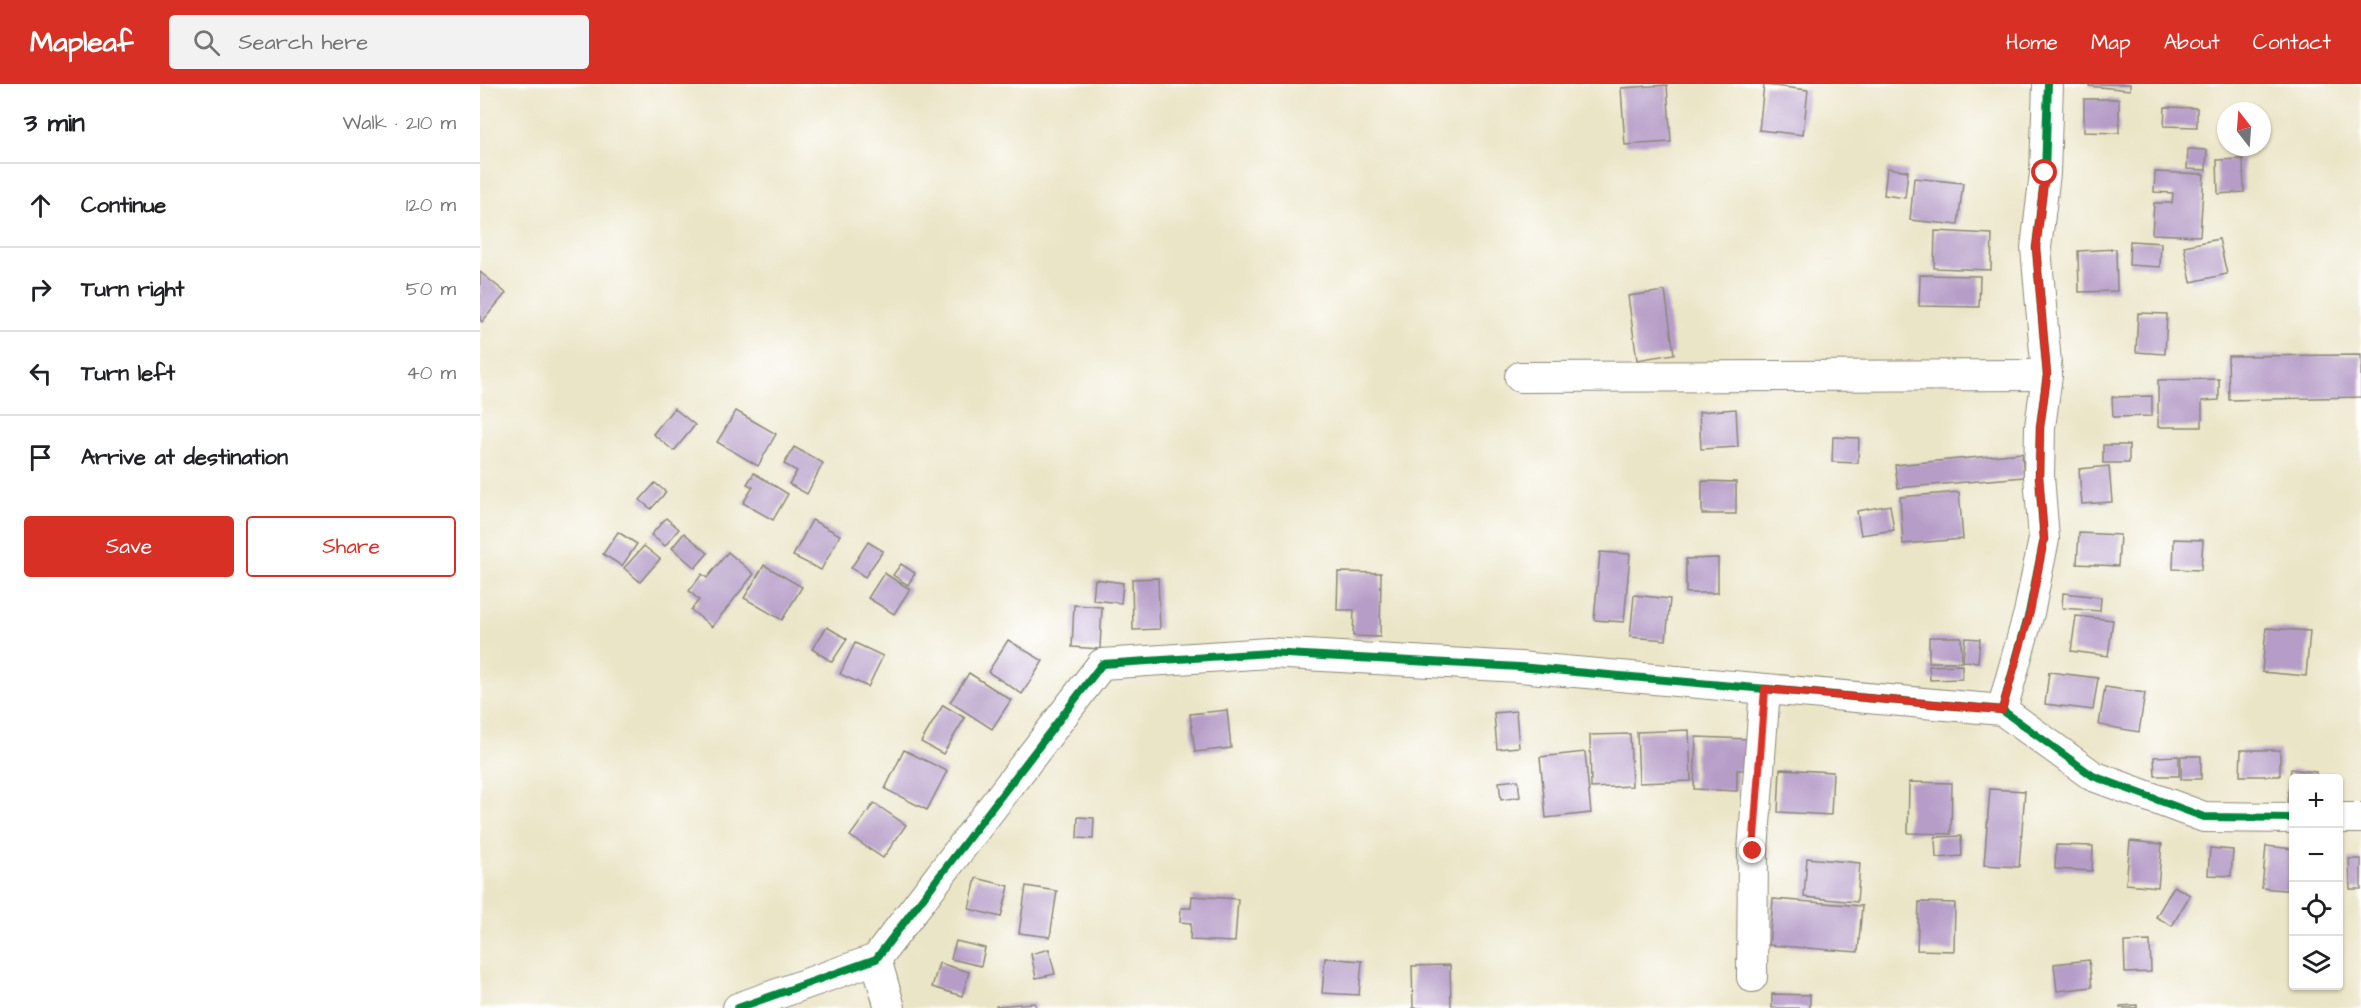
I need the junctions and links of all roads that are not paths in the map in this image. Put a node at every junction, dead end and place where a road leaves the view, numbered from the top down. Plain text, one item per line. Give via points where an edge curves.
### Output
1 (2048, 84) edge
2 (2047, 375) junction
3 (1520, 377) dead end
4 (1765, 689) junction
5 (2002, 710) junction
6 (2289, 818) edge
7 (2343, 818) edge
8 (2361, 818) edge
9 (876, 959) junction
10 (1752, 977) dead end
11 (738, 1008) edge
12 (890, 1008) edge

1 - 2 street via 2045,173 2036,248
2 - 3 street
2 - 5 street via 2039,476 2044,539 2030,612
4 - 5 street
4 - 9 street via 1519,667 1269,653 1102,664
4 - 10 street via 1753,851
5 - 6 street via 2093,776 2204,817
7 - 8 street
9 - 11 street
9 - 12 street

